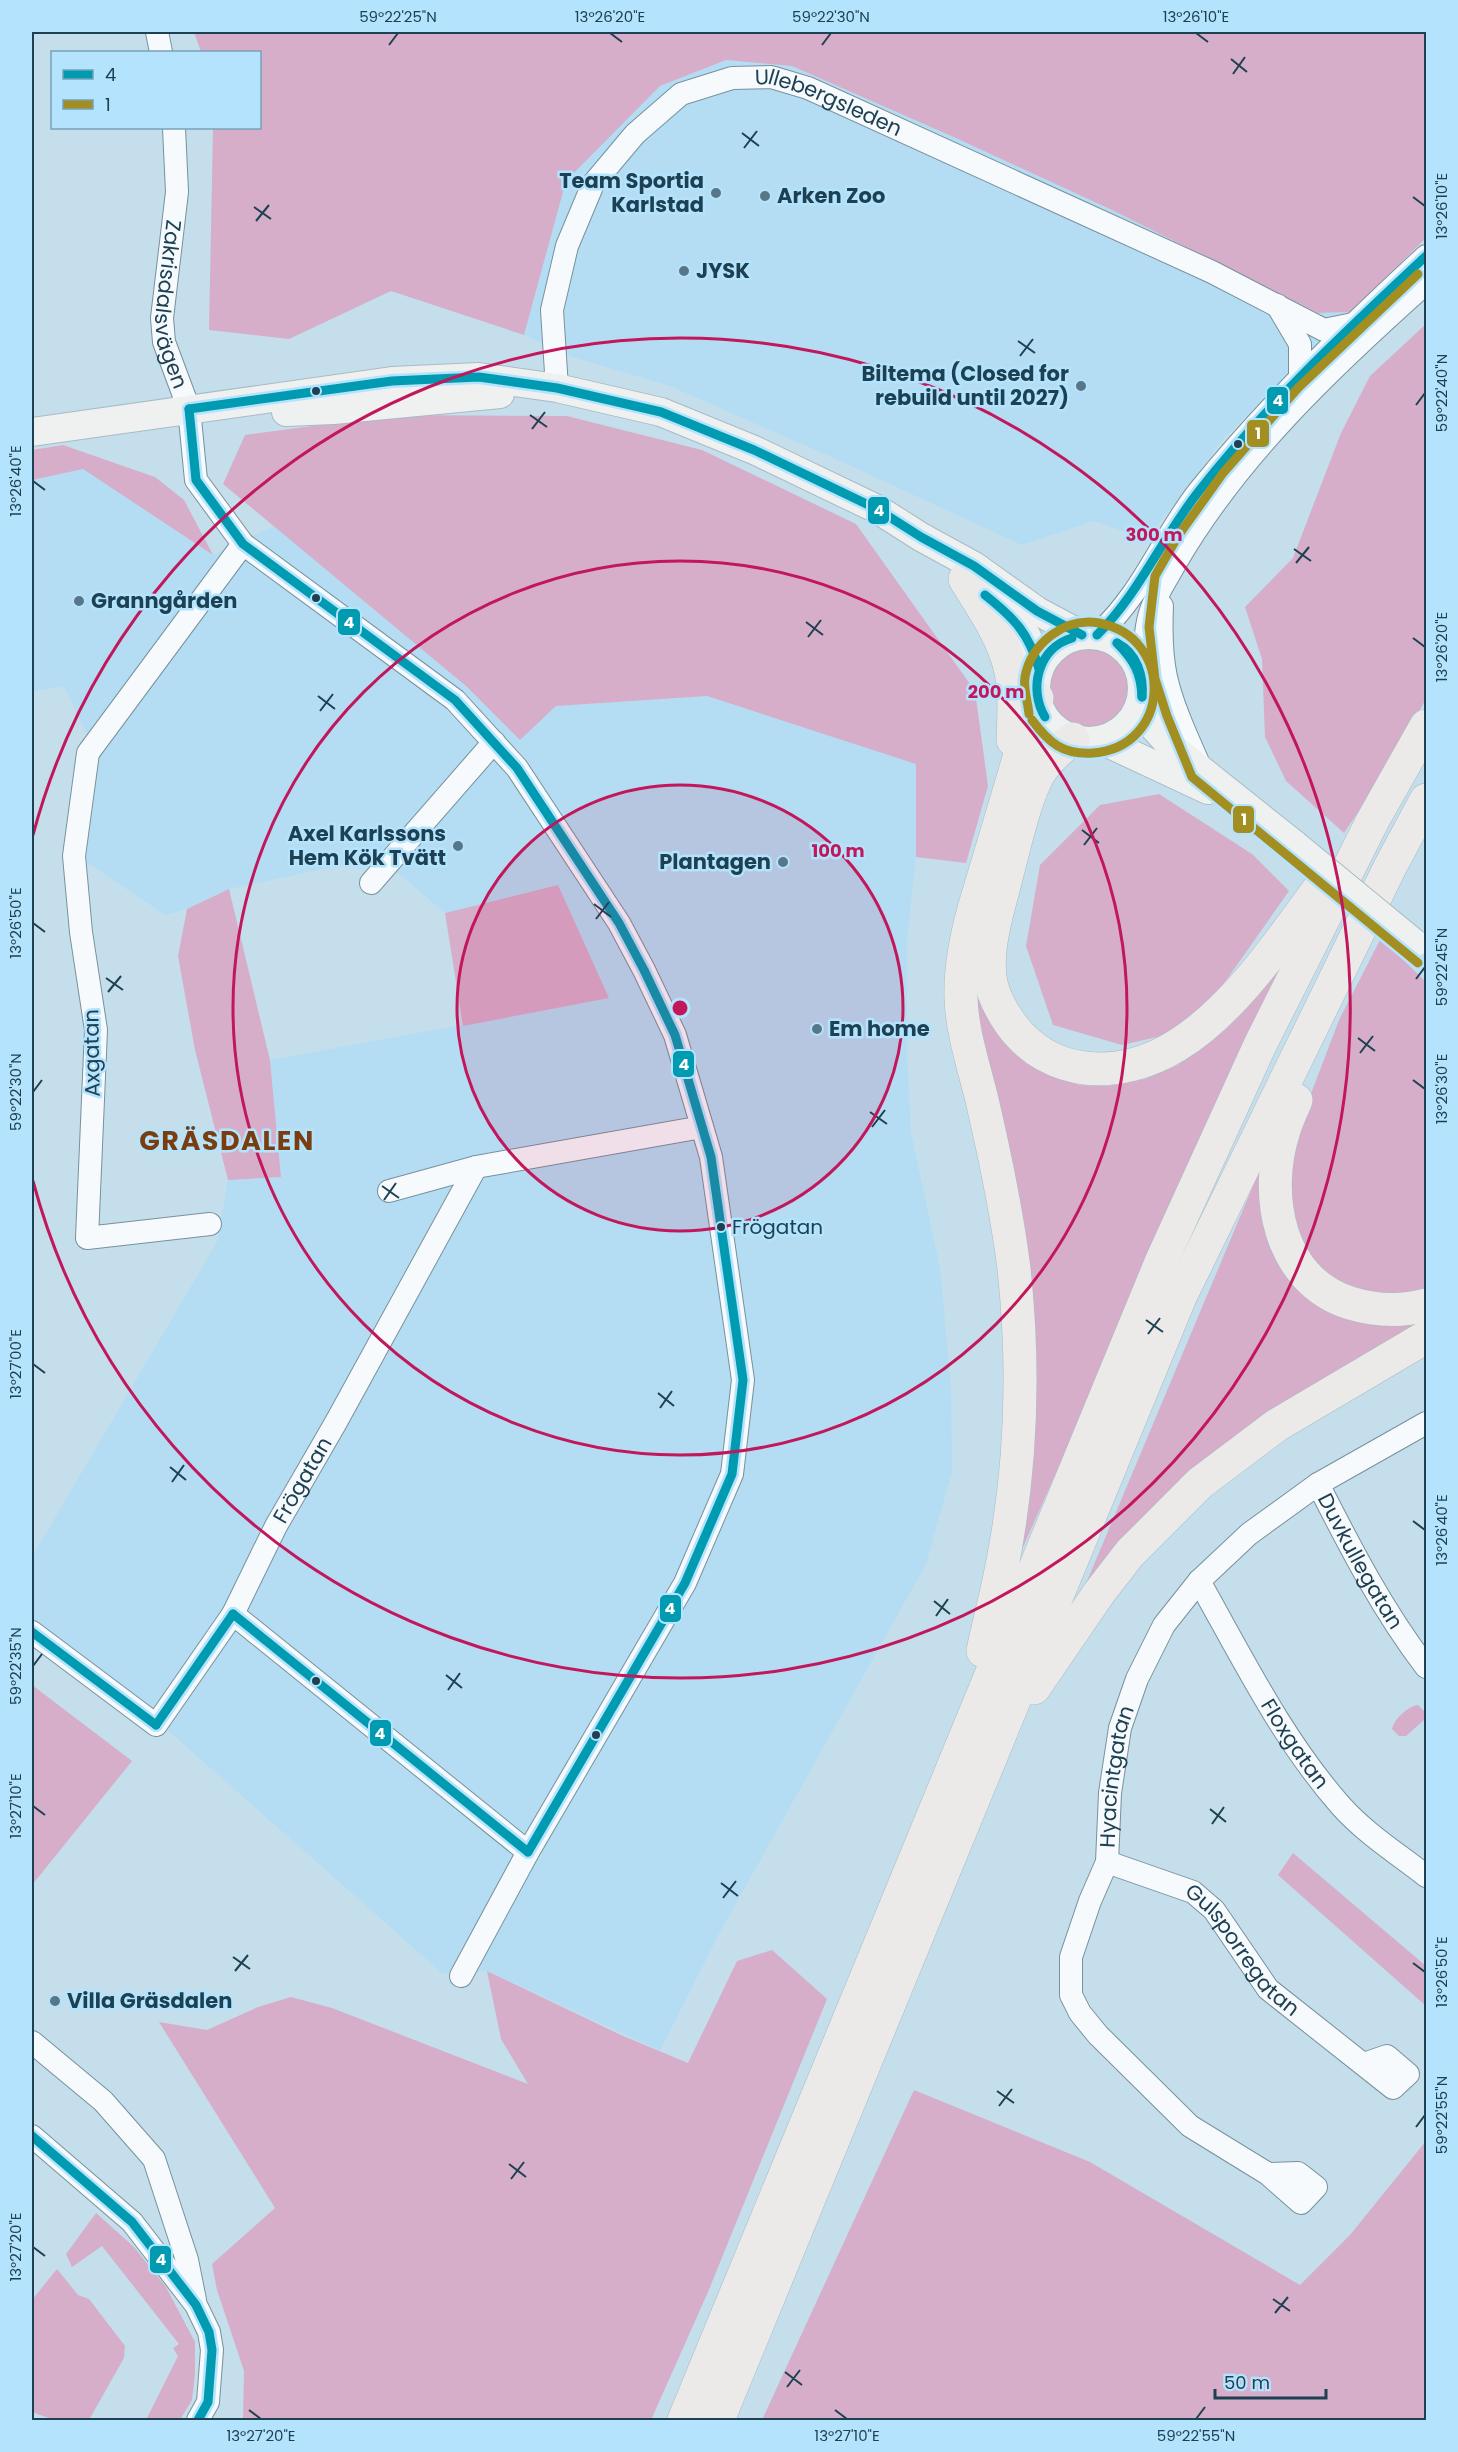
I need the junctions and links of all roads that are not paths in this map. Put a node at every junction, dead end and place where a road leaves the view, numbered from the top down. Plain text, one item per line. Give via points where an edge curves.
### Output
1 (157, 32) edge
2 (161, 51) edge
3 (174, 129) edge
4 (1426, 256) edge
5 (1426, 283) edge
6 (1276, 303) junction
7 (1353, 324) junction
8 (1300, 376) junction
9 (557, 388) junction
10 (189, 409) junction
11 (32, 432) edge
12 (921, 537) junction
13 (243, 543) junction
14 (965, 579) junction
15 (1166, 581) junction
16 (1090, 635) junction
17 (1038, 683) junction
18 (1142, 692) junction
19 (1426, 726) edge
20 (1087, 740) junction
21 (494, 742) junction
22 (1201, 769) junction
23 (1012, 777) junction
24 (1426, 800) edge
25 (1373, 820) junction
26 (1288, 840) junction
27 (1404, 841) junction
28 (371, 883) dead end
29 (1420, 949) edge
30 (702, 1127) junction
31 (476, 1167) junction
32 (389, 1191) dead end
33 (210, 1224) dead end
34 (1426, 1305) edge
35 (1426, 1337) edge
36 (1426, 1424) edge
37 (1318, 1484) junction
38 (1199, 1581) junction
39 (233, 1614) junction
40 (32, 1632) edge
41 (1426, 1667) edge
42 (966, 1732) junction
43 (997, 1742) junction
44 (528, 1852) junction
45 (1107, 1862) junction
46 (1426, 1876) edge
47 (462, 1976) dead end
48 (32, 2042) edge
49 (1364, 2064) dead end
50 (32, 2136) edge
51 (1268, 2174) dead end
52 (196, 2305) junction
53 (198, 2421) edge
54 (684, 2421) edge
55 (718, 2421) edge

1 - 2 street
3 - 10 street, Zakrisdalsvägen via 177,192 162,318 164,342
4 - 7 street
5 - 15 street via 1306,397 1233,480
6 - 7 street, Ullebergsleden via 1324,330
6 - 8 street via 1300,344
6 - 9 street, Ullebergsleden via 808,88 771,77 732,78 681,94 635,134 593,184 567,246 552,310
7 - 8 street
8 - 16 street via 1199,491 1170,531 1132,598
9 - 10 main road via 478,377 392,381
9 - 12 main road via 661,412 754,450 877,509
10 - 11 main road
10 - 13 street, Zakrisdalsvägen via 196,480
12 - 14 main road
12 - 16 main road via 1037,610
13 - 21 street, Zakrisdalsvägen via 456,700
13 - 33 street, Axgatan via 88,753 74,856 96,1030 87,1238
14 - 17 main road via 1030,638
14 - 23 highway via 1008,658 1013,701
15 - 18 street via 1148,621
15 - 22 street via 1161,627 1166,675
16 - 17 main road via 1056,646 1046,656
16 - 18 main road via 1114,640 1127,650 1137,664
17 - 20 main road via 1041,712 1049,724 1060,733
17 - 23 highway
18 - 20 main road via 1132,721 1119,733
18 - 22 main road via 1148,721 1157,733
19 - 25 highway
20 - 25 highway via 1057,751 1036,778 990,951 990,978 1015,1030 1032,1047 1074,1067 1125,1068 1150,1060 1200,1028 1250,977
20 - 26 main road via 1211,792
21 - 28 street
21 - 30 street, Zakrisdalsvägen via 517,768 619,923 675,1035
22 - 26 main road
23 - 42 highway via 966,940 961,998 1008,1226 1021,1377 1011,1513
24 - 27 highway
25 - 42 highway via 1260,1045 1162,1260
26 - 29 main road, bridge
27 - 34 highway via 1284,1131 1275,1189 1283,1238 1293,1259 1323,1290 1373,1309 1394,1311
27 - 43 highway via 1180,1297
30 - 31 street
30 - 44 street, Zakrisdalsvägen via 711,1157 743,1380 732,1474 685,1583
31 - 32 street
31 - 39 street, Frögatan via 276,1526
35 - 43 highway via 1277,1425 1200,1483 1130,1553
36 - 37 street, Hyacintgatan
37 - 38 street, Hyacintgatan via 1249,1534
37 - 41 street, Duvkullegatan via 1400,1633
38 - 45 street, Hyacintgatan via 1164,1624 1137,1679 1120,1728 1110,1793
38 - 46 street, Floxgatan via 1284,1733 1342,1807
39 - 40 street, Frögatan via 156,1725
39 - 44 street
42 - 54 highway
43 - 55 highway
44 - 47 street, Zakrisdalsvägen
45 - 49 street, Gulsporregatan via 1193,1893 1214,1910 1268,1989
45 - 51 street, Hyacintgatan via 1071,1957 1071,1995 1080,2013 1127,2066 1190,2126
48 - 52 street via 103,2101 154,2159 187,2260
50 - 52 street via 132,2222
52 - 53 street via 209,2332 212,2350 208,2402

